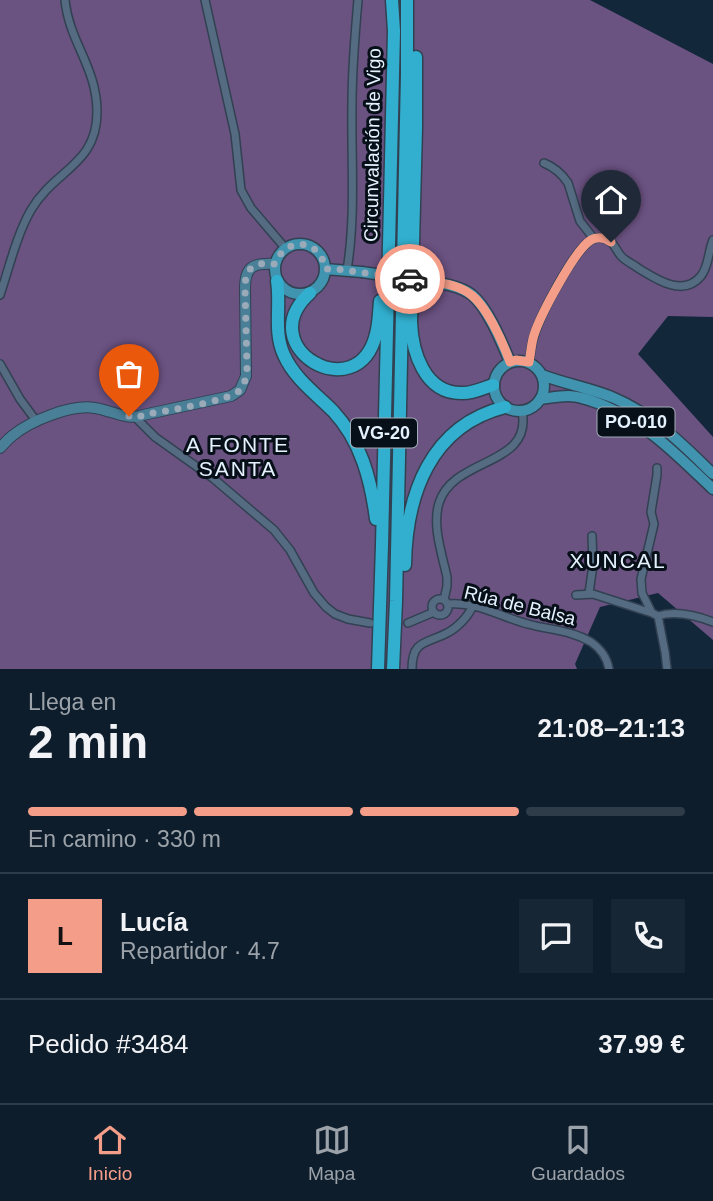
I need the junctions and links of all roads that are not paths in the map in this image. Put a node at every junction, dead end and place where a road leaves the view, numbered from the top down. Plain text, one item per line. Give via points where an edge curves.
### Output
1 (65, 0) edge
2 (205, 0) edge
3 (358, 0) edge
4 (392, 0) edge
5 (407, 0) edge
6 (412, 0) edge
7 (544, 163) dead end
8 (390, 196) junction
9 (594, 239) junction
10 (713, 240) edge
11 (286, 249) junction
12 (275, 264) junction
13 (325, 269) junction
14 (347, 270) junction
15 (277, 281) junction
16 (310, 293) junction
17 (0, 295) edge
18 (510, 362) junction
19 (529, 362) junction
20 (0, 364) edge
21 (542, 375) junction
22 (494, 385) junction
23 (540, 399) junction
24 (505, 407) junction
25 (522, 411) junction
26 (136, 418) junction
27 (37, 422) junction
28 (0, 448) edge
29 (657, 468) dead end
30 (713, 474) edge
31 (713, 489) edge
32 (592, 537) dead end
33 (382, 545) junction
34 (589, 593) junction
35 (576, 595) dead end
36 (446, 602) junction
37 (473, 605) junction
38 (434, 612) junction
39 (655, 615) junction
40 (713, 622) edge
41 (370, 623) dead end
42 (408, 623) dead end
43 (377, 669) edge
44 (393, 669) edge
45 (412, 669) edge
46 (609, 669) edge
47 (667, 669) edge

1 - 17 street via 71,30 93,80 95,134 85,153 31,210
2 - 11 street via 235,134 241,190 250,208
3 - 14 street
4 - 8 highway, Circunvalación de Vigo / VG-20
5 - 44 highway, Circunvalación de Vigo / VG-20
6 - 22 highway via 416,47 413,343 422,370 444,390 463,393
7 - 9 street via 564,177 580,221
8 - 16 highway via 383,218 376,334 357,363 326,368 300,350 293,335 294,316
8 - 33 highway, Circunvalación de Vigo / VG-20
9 - 10 street via 608,239 625,260 658,281 679,286 701,276
9 - 19 street via 569,267 547,306 533,337
11 - 12 main road
11 - 13 main road via 300,244 314,248
12 - 15 main road
12 - 26 street via 254,265 246,274 247,369 240,390
13 - 14 main road
13 - 16 main road via 319,286
14 - 18 main road, bridge via 430,282 471,294 489,318
15 - 16 main road via 294,294
15 - 33 highway via 279,341 284,356 355,441 368,475
18 - 19 main road
18 - 22 main road via 498,371
19 - 21 main road
20 - 27 street
21 - 23 main road
21 - 30 main road, PO-010 via 594,390 640,412 661,425
22 - 24 main road
23 - 25 main road
23 - 31 main road, PO-010 via 579,397 614,410 657,437
24 - 25 main road
24 - 44 highway via 474,419 450,437 421,477 410,515 402,632
25 - 36 street, Rúa de Balsa via 523,431 515,445 459,476 438,504
26 - 27 street via 79,407
26 - 41 street via 274,530 326,607 348,619
27 - 28 street
29 - 39 street via 651,512 654,524 641,579 642,593
32 - 34 street
33 - 43 highway, Circunvalación de Vigo / VG-20
34 - 35 street
34 - 39 street
36 - 37 street, Rúa de Balsa
36 - 38 street via 443,614
36 - 38 street via 434,601
37 - 45 street via 453,629 419,645
37 - 46 street, Rúa de Balsa via 583,638 601,651
38 - 42 street
39 - 40 street via 685,614
39 - 47 street

